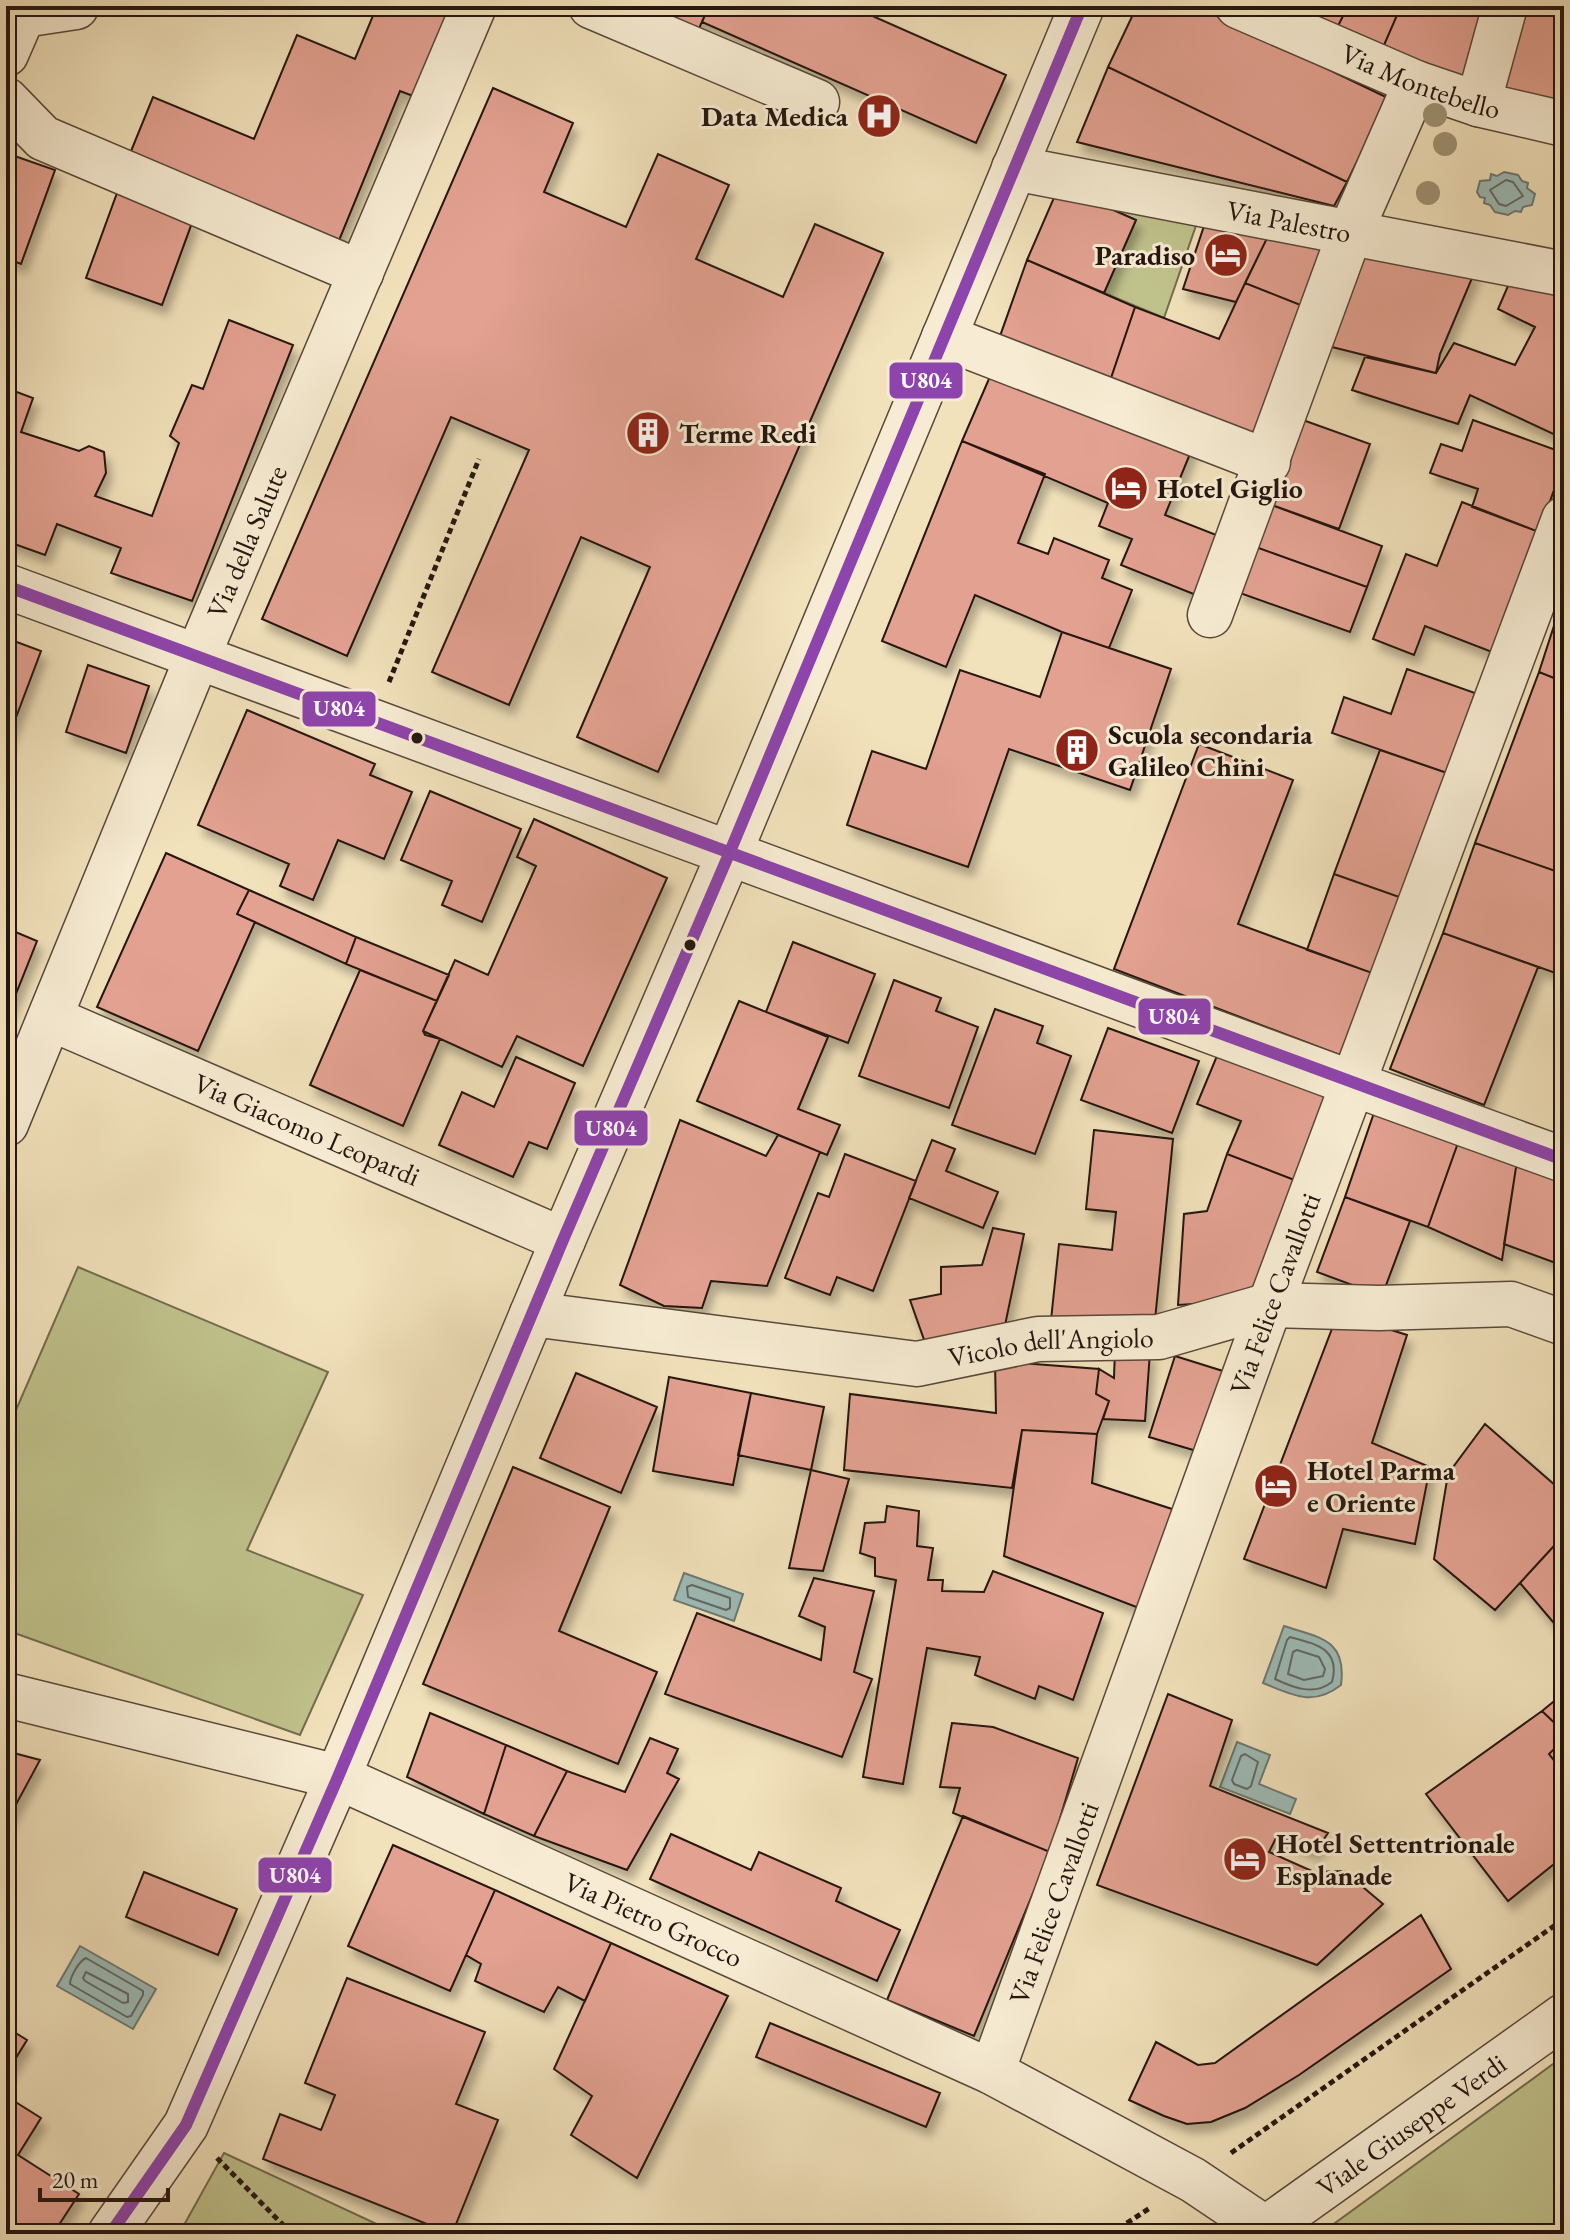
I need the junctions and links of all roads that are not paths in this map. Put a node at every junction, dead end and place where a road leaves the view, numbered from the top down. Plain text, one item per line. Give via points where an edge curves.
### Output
1 (474, 6) edge
2 (591, 6) edge
3 (1082, 6) edge
4 (1238, 6) edge
5 (1505, 6) edge
6 (76, 7) edge
7 (6, 54) edge
8 (1416, 83) junction
9 (6, 100) edge
10 (817, 102) dead end
11 (1478, 104) junction
12 (1564, 124) edge
13 (1014, 168) junction
14 (1350, 233) junction
15 (361, 273) junction
16 (1564, 274) edge
17 (944, 337) junction
18 (1268, 462) junction
19 (1564, 519) edge
20 (6, 586) edge
21 (1210, 615) dead end
22 (197, 658) junction
23 (729, 854) junction
24 (50, 1018) junction
25 (1354, 1084) junction
26 (6, 1124) edge
27 (1564, 1160) edge
28 (563, 1240) junction
29 (1270, 1305) junction
30 (532, 1314) junction
31 (1564, 1323) edge
32 (6, 1695) edge
33 (338, 1777) junction
34 (1564, 2016) edge
35 (992, 2072) junction
36 (1262, 2232) edge
37 (110, 2234) edge

1 - 15 street, Via della Salute
2 - 10 street
3 - 13 street
4 - 8 street, Via Montebello
5 - 11 street
6 - 7 street via 23,15
8 - 11 street, Via Montebello
8 - 14 street
9 - 15 street via 43,138
11 - 12 street, Via Montebello
13 - 14 street, Via Palestro
13 - 17 street
14 - 16 street, Via Palestro
14 - 18 street
15 - 22 street, Via della Salute
17 - 18 street
17 - 23 street
18 - 21 street
19 - 25 street, Via Felice Cavallotti
20 - 22 street
22 - 23 street
22 - 24 street, Via della Salute
23 - 25 street
23 - 28 street
24 - 26 street, Via della Salute
24 - 28 street, Via Giacomo Leopardi
25 - 27 street
25 - 29 street, Via Felice Cavallotti
28 - 30 street
29 - 30 street, Vicolo dell'Angiolo via 1159,1337 1038,1339 917,1364
29 - 31 street, Vicolo dell'Angiolo via 1511,1304
29 - 35 street, Via Felice Cavallotti
30 - 33 street
32 - 33 street, Via Pietro Grocco
33 - 35 street, Via Pietro Grocco
33 - 37 street via 186,2125
34 - 36 street, Viale Giuseppe Verdi
35 - 36 street, Via Pietro Grocco via 1193,2180

